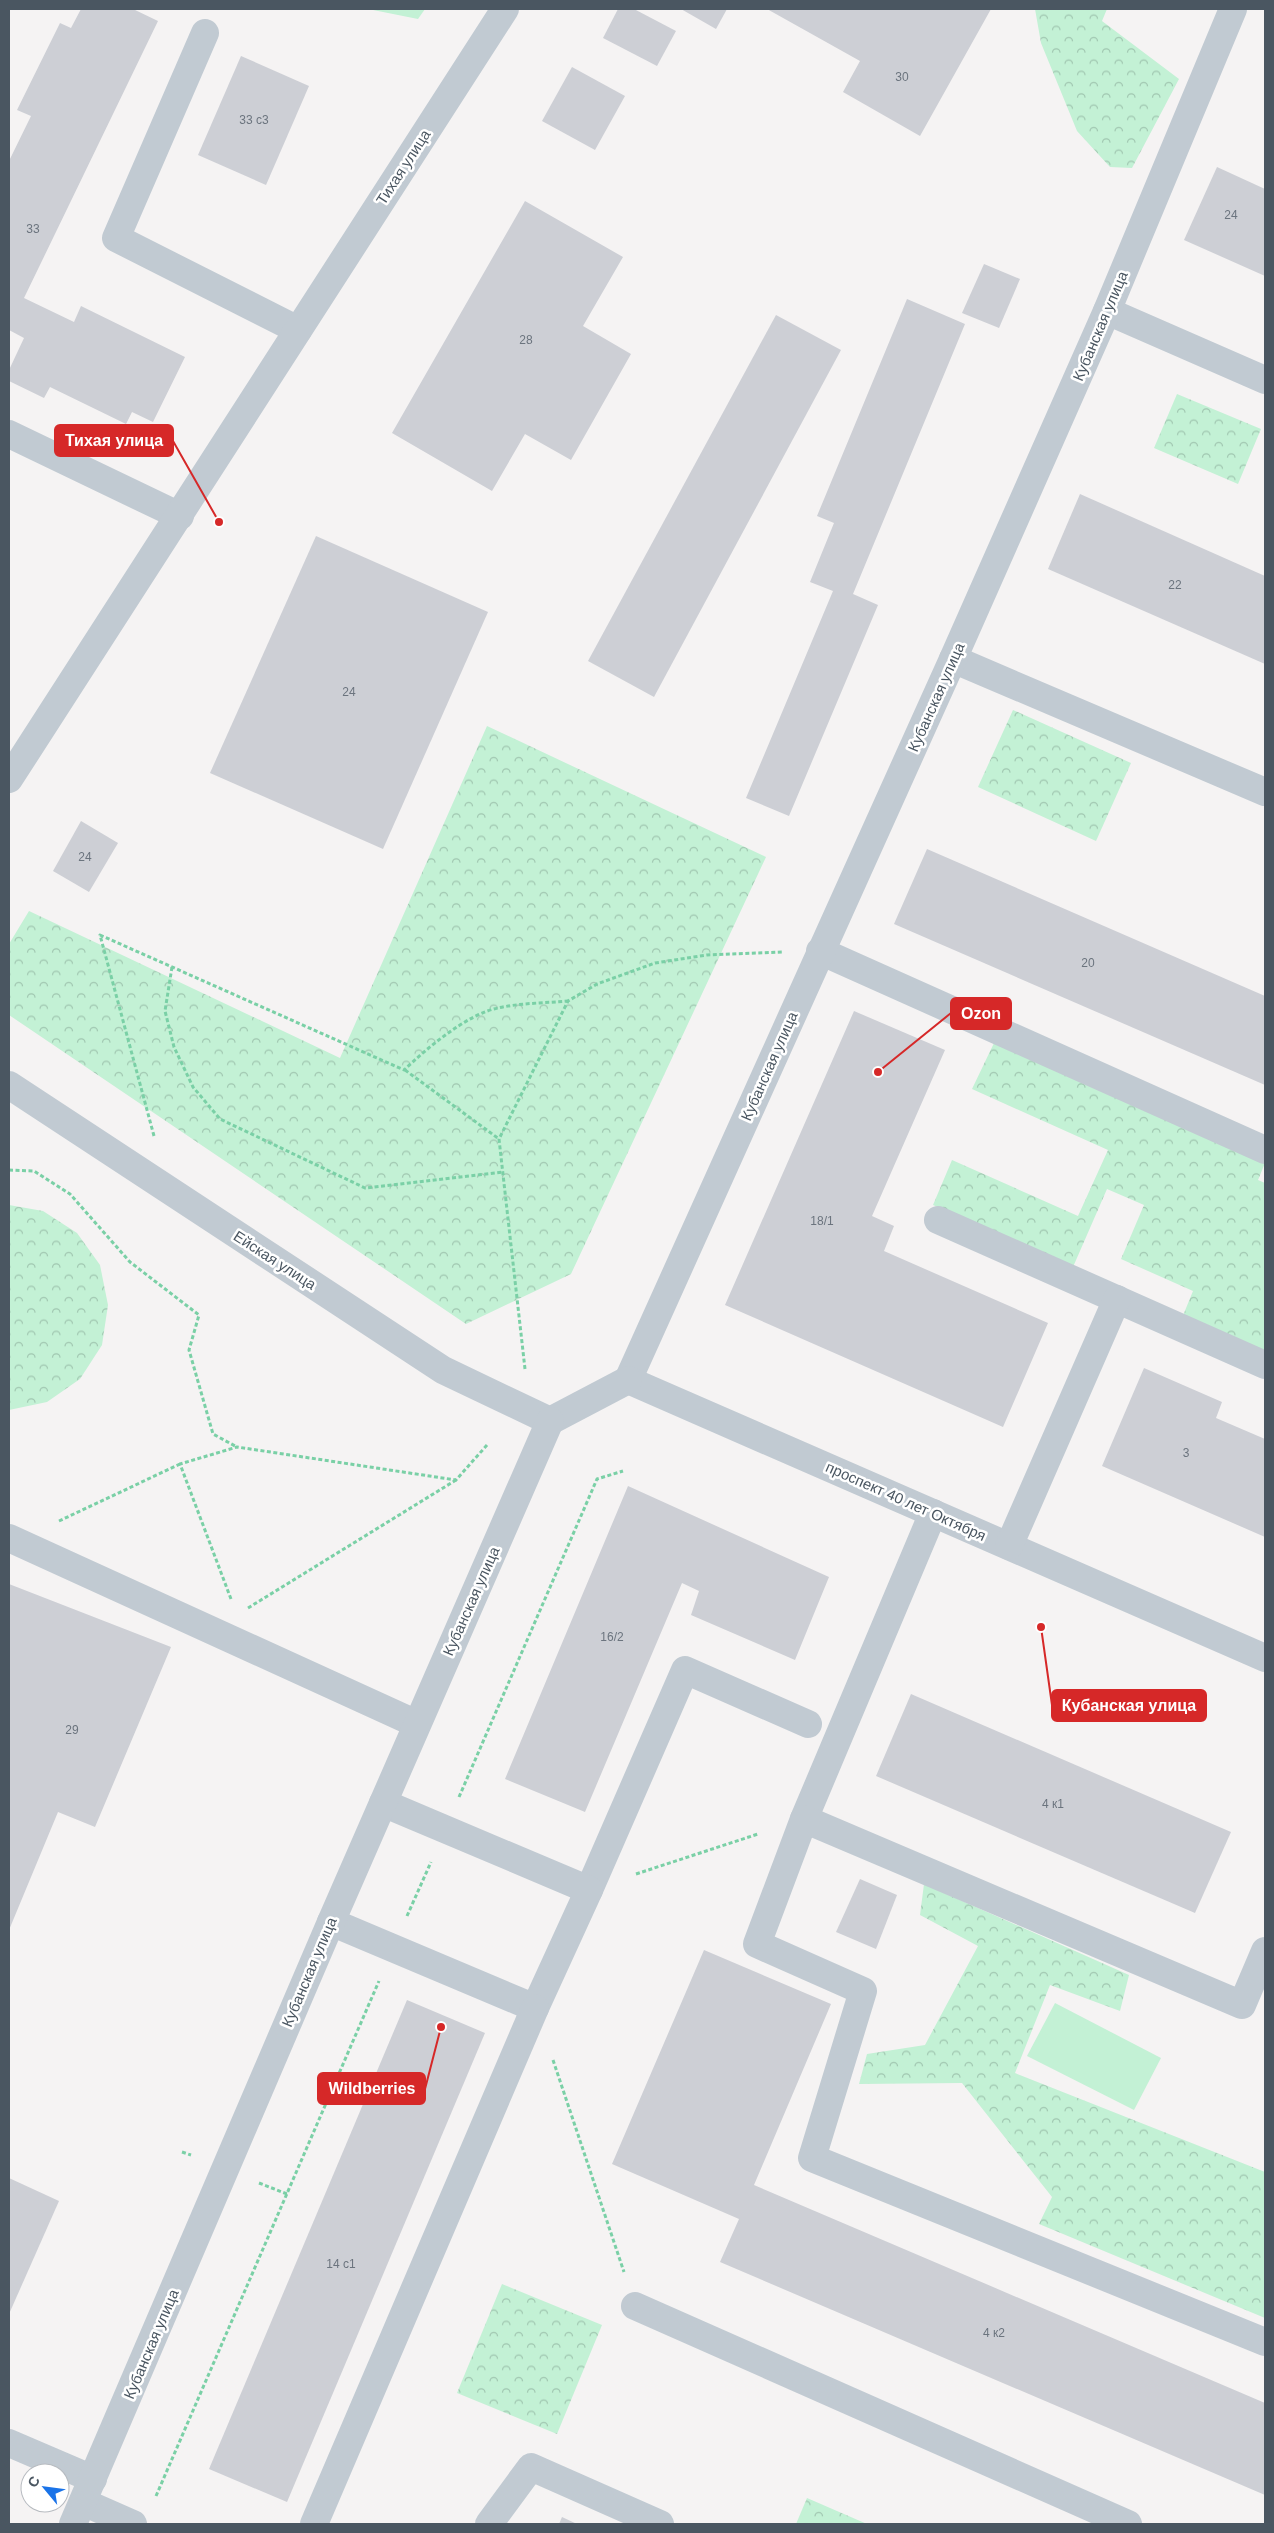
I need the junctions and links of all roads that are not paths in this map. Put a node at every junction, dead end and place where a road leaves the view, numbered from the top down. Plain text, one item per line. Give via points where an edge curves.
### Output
1 (505, 9) edge
2 (1233, 9) edge
3 (205, 34) dead end
4 (1107, 312) junction
5 (298, 330) junction
6 (1265, 380) edge
7 (9, 434) edge
8 (180, 516) junction
9 (953, 659) junction
10 (11, 771) edge
11 (1265, 792) edge
12 (820, 951) junction
13 (9, 1085) edge
14 (1265, 1150) edge
15 (938, 1220) dead end
16 (1117, 1300) junction
17 (1265, 1366) edge
18 (628, 1380) junction
19 (550, 1421) junction
20 (933, 1513) junction
21 (12, 1540) edge
22 (1009, 1546) junction
23 (1265, 1658) edge
24 (417, 1724) junction
25 (808, 1724) dead end
26 (383, 1802) junction
27 (804, 1819) junction
28 (589, 1890) junction
29 (331, 1922) junction
30 (1265, 1951) edge
31 (535, 2008) junction
32 (635, 2306) road end
33 (1265, 2342) edge
34 (9, 2443) edge
35 (83, 2502) edge
36 (133, 2524) edge
37 (314, 2524) edge
38 (489, 2524) edge
39 (660, 2524) edge
40 (1128, 2524) edge

1 - 5 street, Тихая улица
2 - 4 street, Кубанская улица
3 - 5 street via 116,238
4 - 6 street
4 - 9 street, Кубанская улица
5 - 8 street, Тихая улица
7 - 8 street
8 - 10 street, Тихая улица
9 - 11 street
9 - 12 street, Кубанская улица
12 - 14 street
12 - 18 street, Кубанская улица
13 - 19 street, Ейская улица via 443,1370
15 - 16 street
16 - 17 street
16 - 22 street
18 - 19 street
18 - 20 street, проспект 40 лет Октября
19 - 24 street, Кубанская улица
20 - 22 street, проспект 40 лет Октября
20 - 27 street
21 - 24 street
22 - 23 street, проспект 40 лет Октября
24 - 26 street, Кубанская улица
25 - 28 street via 685,1670
26 - 28 street
26 - 29 street, Кубанская улица
27 - 30 street via 1242,2005
27 - 33 street via 757,1944 863,1991 812,2158
28 - 31 street
29 - 31 street
29 - 35 street, Кубанская улица
31 - 37 street
32 - 40 street
34 - 35 street
35 - 36 street
38 - 39 street via 531,2467

